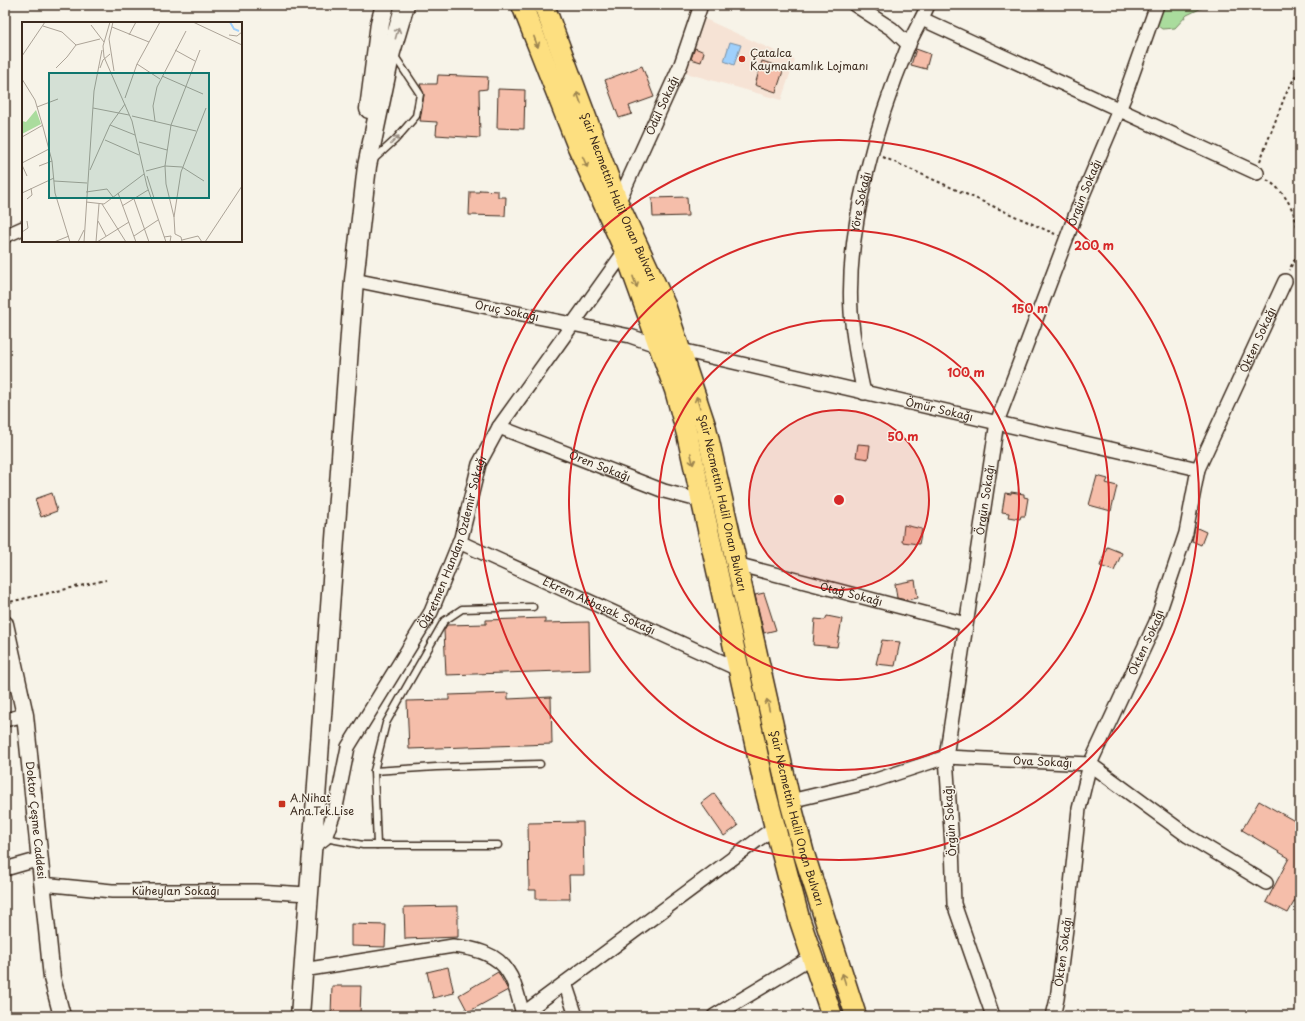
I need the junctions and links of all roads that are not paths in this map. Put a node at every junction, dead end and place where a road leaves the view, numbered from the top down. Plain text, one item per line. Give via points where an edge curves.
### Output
1 (385, 5) edge
2 (405, 5) edge
3 (522, 5) edge
4 (544, 5) edge
5 (701, 5) edge
6 (855, 5) edge
7 (928, 5) edge
8 (1157, 5) edge
9 (922, 19) junction
10 (909, 45) junction
11 (391, 52) junction
12 (1119, 110) junction
13 (367, 166) junction
14 (1257, 173) road end
15 (618, 203) junction
16 (22, 228) edge
17 (5, 236) edge
18 (624, 251) junction
19 (354, 280) junction
20 (1285, 281) road end
21 (572, 324) junction
22 (659, 346) junction
23 (681, 350) junction
24 (864, 393) junction
25 (997, 422) junction
26 (498, 427) junction
27 (1198, 469) junction
28 (702, 501) junction
29 (459, 542) junction
30 (736, 564) junction
31 (533, 607) dead end
32 (5, 624) edge
33 (966, 624) junction
34 (740, 670) junction
35 (25, 715) junction
36 (5, 720) edge
37 (946, 756) junction
38 (540, 764) dead end
39 (1090, 764) junction
40 (374, 771) junction
41 (790, 801) junction
42 (775, 827) junction
43 (319, 843) junction
44 (377, 845) junction
45 (498, 845) dead end
46 (40, 859) junction
47 (5, 869) edge
48 (1266, 883) dead end
49 (42, 884) junction
50 (308, 894) junction
51 (812, 957) junction
52 (303, 970) junction
53 (565, 983) junction
54 (522, 1015) edge
55 (62, 1016) edge
56 (300, 1016) edge
57 (576, 1016) edge
58 (714, 1016) edge
59 (832, 1016) edge
60 (856, 1016) edge
61 (993, 1016) edge
62 (1053, 1016) edge

1 - 13 main road via 373,76 366,146
11 -> 2 main road
3 -> 18 main road, Şair Necmettin Halil Onan Bulvarı via 578,147
15 -> 4 main road, Şair Necmettin Halil Onan Bulvarı
5 - 15 street, Ödül Sokağı via 681,64
6 - 10 street via 892,29
7 - 9 street, Yöre Sokağı
8 - 12 street, Örgün Sokağı
9 - 10 street, Yöre Sokağı
9 - 12 street
10 - 24 street, Yöre Sokağı via 885,110 873,153 862,199 851,270 855,352
11 - 13 main road
13 -> 11 lane via 416,116 420,94
12 - 14 street
12 - 25 street, Örgün Sokağı
13 - 19 main road
15 - 23 main road, Şair Necmettin Halil Onan Bulvarı via 665,305
16 - 17 street
18 - 21 street, Öğretmen Handan Özdemir Sokağı
18 -> 22 main road, Şair Necmettin Halil Onan Bulvarı
19 - 21 street, Oruç Sokağı
19 - 43 main road
20 - 27 street, Ökten Sokağı
21 - 22 street, Oruç Sokağı via 630,336
21 - 26 street, Öğretmen Handan Özdemir Sokağı
22 -> 28 main road, Şair Necmettin Halil Onan Bulvarı via 687,434
23 - 24 street, Ömür Sokağı
30 -> 23 main road, Şair Necmettin Halil Onan Bulvarı via 706,428
24 - 25 street, Ömür Sokağı
25 - 27 street, Ömür Sokağı
25 - 33 street, Örgün Sokağı
26 - 28 street, Ören Sokağı via 664,491
26 - 29 street, Öğretmen Handan Özdemir Sokağı via 479,464
27 - 39 street, Ökten Sokağı via 1186,533 1156,622
28 - 34 main road, Şair Necmettin Halil Onan Bulvarı
29 - 34 street, Ekrem Akbaşak Sokağı
29 - 43 street, Öğretmen Handan Özdemir Sokağı via 431,612 348,747 336,807
30 - 33 street, Otağ Sokağı
41 -> 30 main road, Şair Necmettin Halil Onan Bulvarı
31 - 40 lane via 462,609 444,621 386,723
32 - 35 street, Doktor Çeşme Caddesi
33 - 37 street, Örgün Sokağı
34 - 42 main road, Şair Necmettin Halil Onan Bulvarı
35 - 36 street
35 - 46 street, Doktor Çeşme Caddesi
37 - 39 street, Ova Sokağı
37 - 41 street, Ova Sokağı via 870,782
37 - 61 street, Örgün Sokağı via 954,904
38 - 40 lane
39 - 48 street via 1188,836
39 - 62 street, Ökten Sokağı via 1079,809 1068,913
40 - 44 lane
60 -> 41 main road, Şair Necmettin Halil Onan Bulvarı via 804,854
42 - 51 main road, Şair Necmettin Halil Onan Bulvarı
42 - 53 street
43 - 44 lane
43 - 50 main road
44 - 45 lane
46 - 47 street
46 - 49 street, Doktor Çeşme Caddesi
49 - 50 street, Küheylan Sokağı via 112,891 256,891
49 - 55 street, Doktor Çeşme Caddesi via 52,978
50 - 52 main road
51 - 58 street
51 - 59 main road, Şair Necmettin Halil Onan Bulvarı
52 - 54 street via 453,946 471,948 494,957 508,972
52 - 56 main road
53 - 54 street
53 - 57 street

